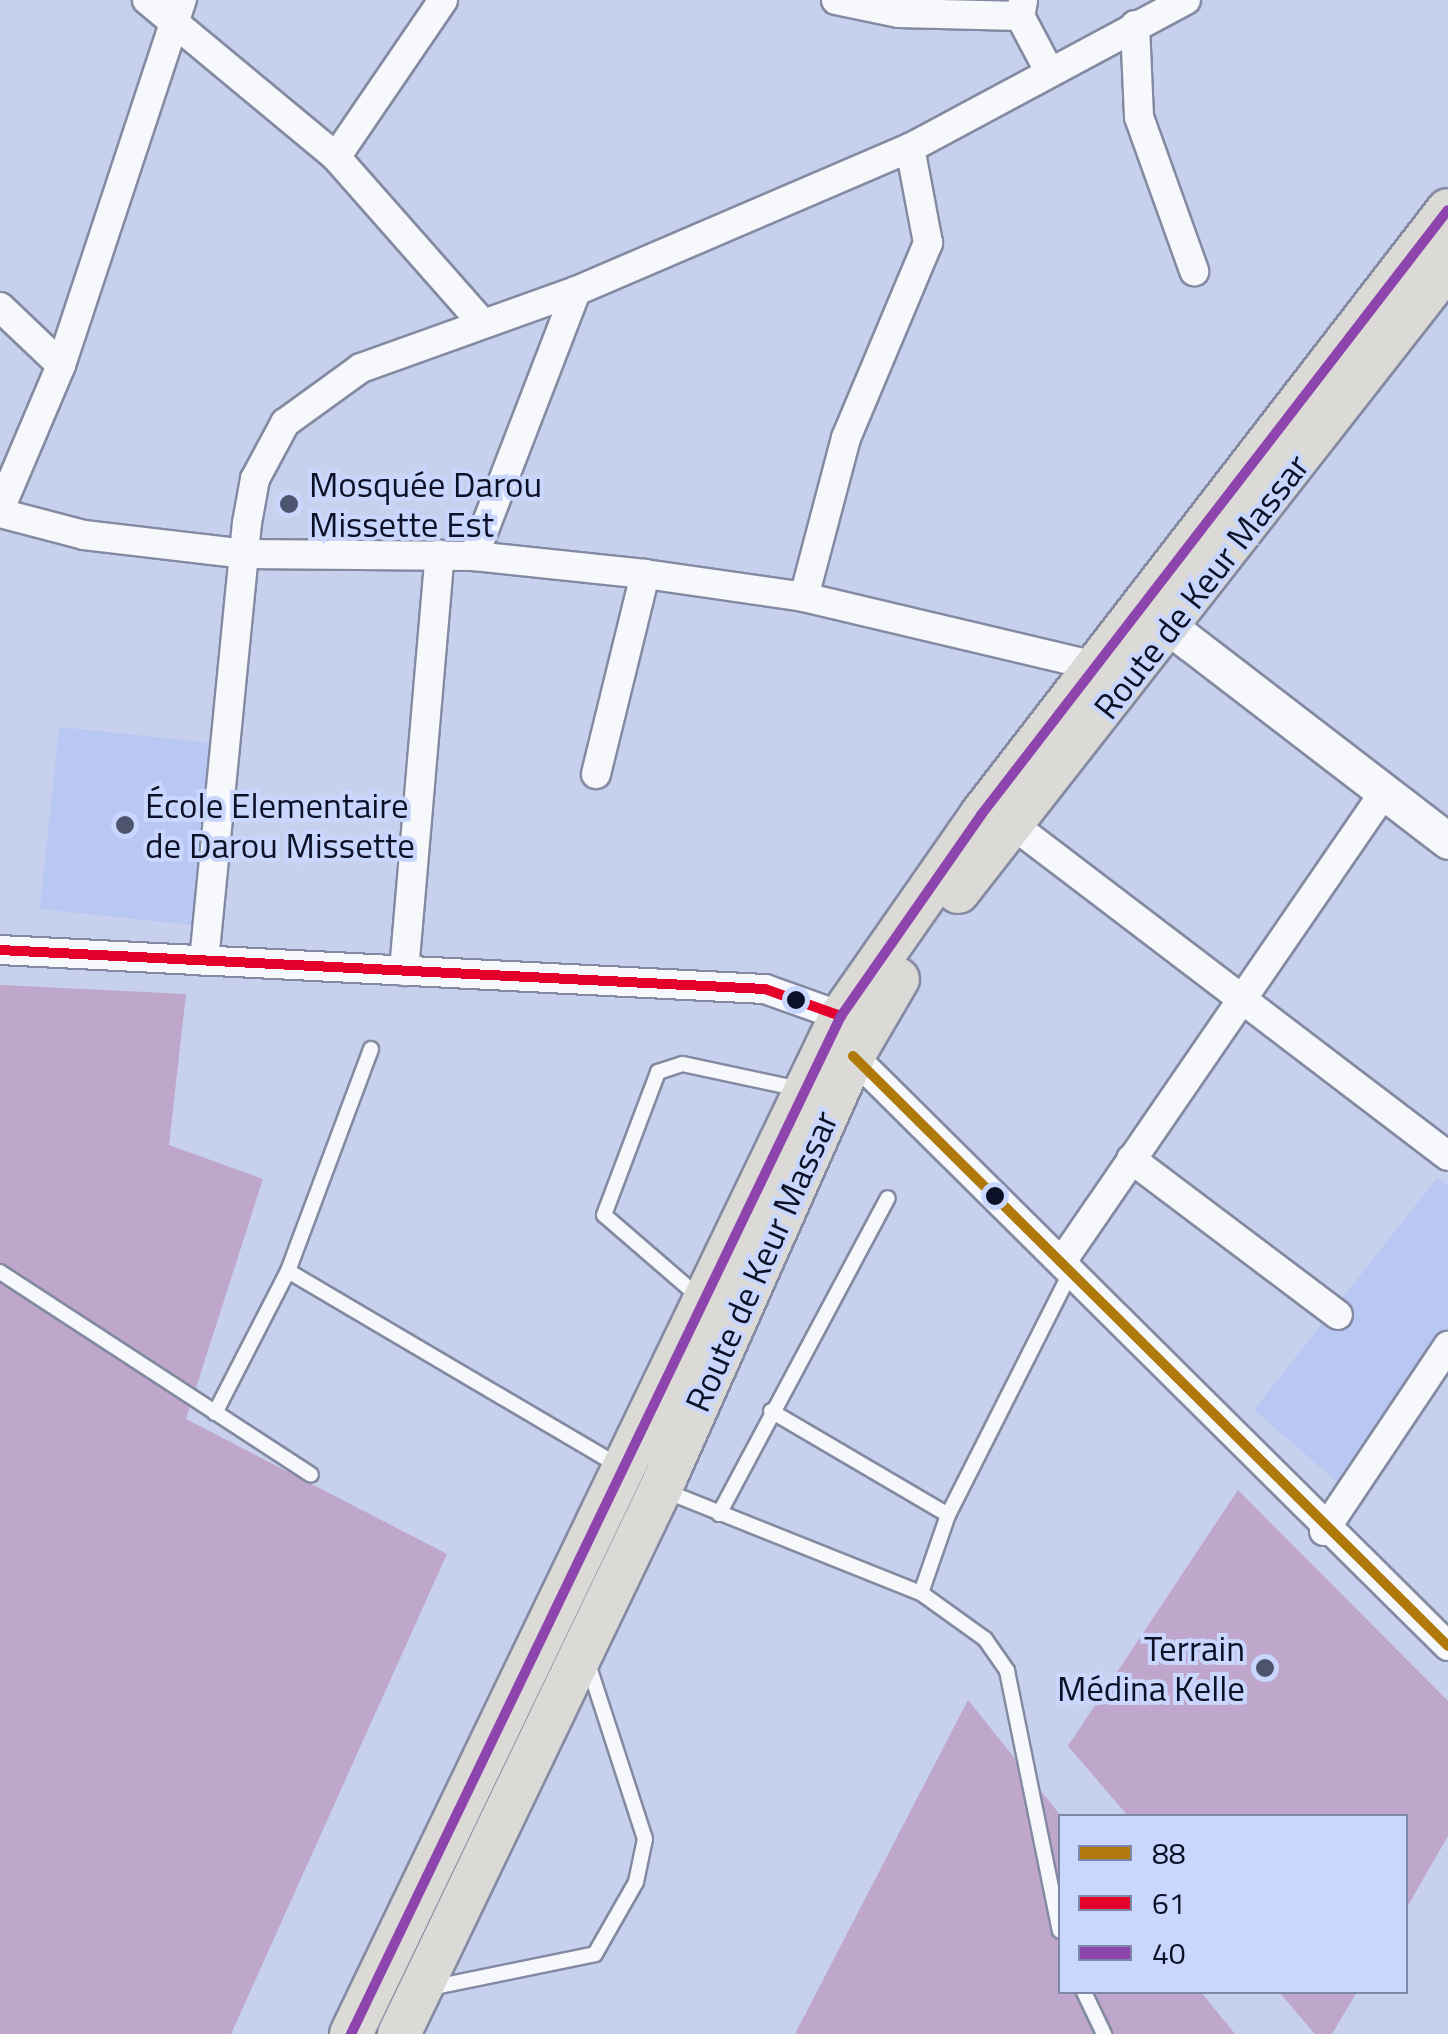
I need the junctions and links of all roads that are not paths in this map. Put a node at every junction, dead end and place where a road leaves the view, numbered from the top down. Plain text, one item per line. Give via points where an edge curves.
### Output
1 (147, 0) edge
2 (444, 0) edge
3 (836, 0) edge
4 (1186, 0) edge
5 (1022, 8) edge
6 (177, 10) edge
7 (1134, 25) junction
8 (1049, 71) junction
9 (910, 148) junction
10 (336, 157) junction
11 (1448, 210) edge
12 (1448, 266) edge
13 (1194, 271) dead end
14 (576, 291) junction
15 (0, 307) edge
16 (484, 324) junction
17 (61, 365) junction
18 (0, 511) edge
19 (246, 554) junction
20 (440, 555) junction
21 (474, 556) junction
22 (645, 574) junction
23 (804, 597) junction
24 (1172, 628) junction
25 (1095, 666) junction
26 (596, 774) dead end
27 (1384, 790) junction
28 (1012, 824) junction
29 (1448, 840) edge
30 (0, 950) edge
31 (204, 960) junction
32 (404, 971) junction
33 (1242, 996) junction
34 (847, 1036) junction
35 (371, 1049) dead end
36 (804, 1090) junction
37 (1448, 1156) edge
38 (1131, 1159) junction
39 (888, 1198) dead end
40 (1069, 1262) junction
41 (288, 1271) junction
42 (0, 1272) edge
43 (700, 1298) junction
44 (1338, 1315) dead end
45 (1448, 1346) edge
46 (1424, 1382) junction
47 (1448, 1398) edge
48 (772, 1411) junction
49 (216, 1413) junction
50 (311, 1476) dead end
51 (643, 1479) junction
52 (719, 1514) junction
53 (948, 1516) junction
54 (1324, 1531) junction
55 (921, 1593) junction
56 (1448, 1646) edge
57 (584, 1652) junction
58 (1058, 1921) edge
59 (420, 1990) junction
60 (1085, 1994) edge
61 (351, 2034) edge
62 (399, 2034) edge
63 (1104, 2034) edge

1 - 6 street
2 - 10 street
3 - 5 street
4 - 7 street
5 - 8 street
6 - 10 street
6 - 17 street
7 - 8 street
7 - 13 street via 1139,116
8 - 9 street
9 - 14 street
9 - 23 street via 928,243 846,438
10 - 16 street
11 - 25 main road, Route de Keur Massar
12 - 24 main road, Route de Keur Massar
14 - 16 street
14 - 21 street
15 - 17 street
16 - 19 street via 361,368 285,424 255,479
17 - 18 street
18 - 19 street via 84,535
19 - 20 street
19 - 31 street
20 - 21 street
20 - 32 street
21 - 22 street
22 - 23 street
22 - 26 street
23 - 25 street
24 - 27 street
24 - 28 main road, Route de Keur Massar
25 - 34 main road, Route de Keur Massar
27 - 29 street
27 - 33 street
28 - 33 street
28 - 34 main road, Route de Keur Massar
30 - 31 street
31 - 32 street
32 - 34 street via 765,990
33 - 37 street
33 - 38 street
34 - 36 main road, Route de Keur Massar
34 - 40 street
34 - 51 main road, Route de Keur Massar
35 - 41 lane
36 - 43 main road, Route de Keur Massar
36 - 43 lane via 683,1064 658,1072 604,1215
38 - 40 street
38 - 44 street
39 - 48 lane
40 - 53 lane
40 - 54 street
41 - 49 lane
41 - 51 lane
42 - 49 lane
43 - 51 main road, Route de Keur Massar
45 - 46 street
46 - 47 street
46 - 54 street
48 - 52 lane
48 - 53 lane
49 - 50 lane
51 - 52 lane
51 - 57 main road, Route de Keur Massar
51 - 61 main road, Route de Keur Massar
52 - 55 lane
53 - 55 lane
54 - 56 street
55 - 58 lane via 985,1639 1007,1671
57 - 59 main road, Route de Keur Massar
57 - 59 lane via 645,1838 628,1898 595,1954
59 - 62 main road, Route de Keur Massar
60 - 63 lane

